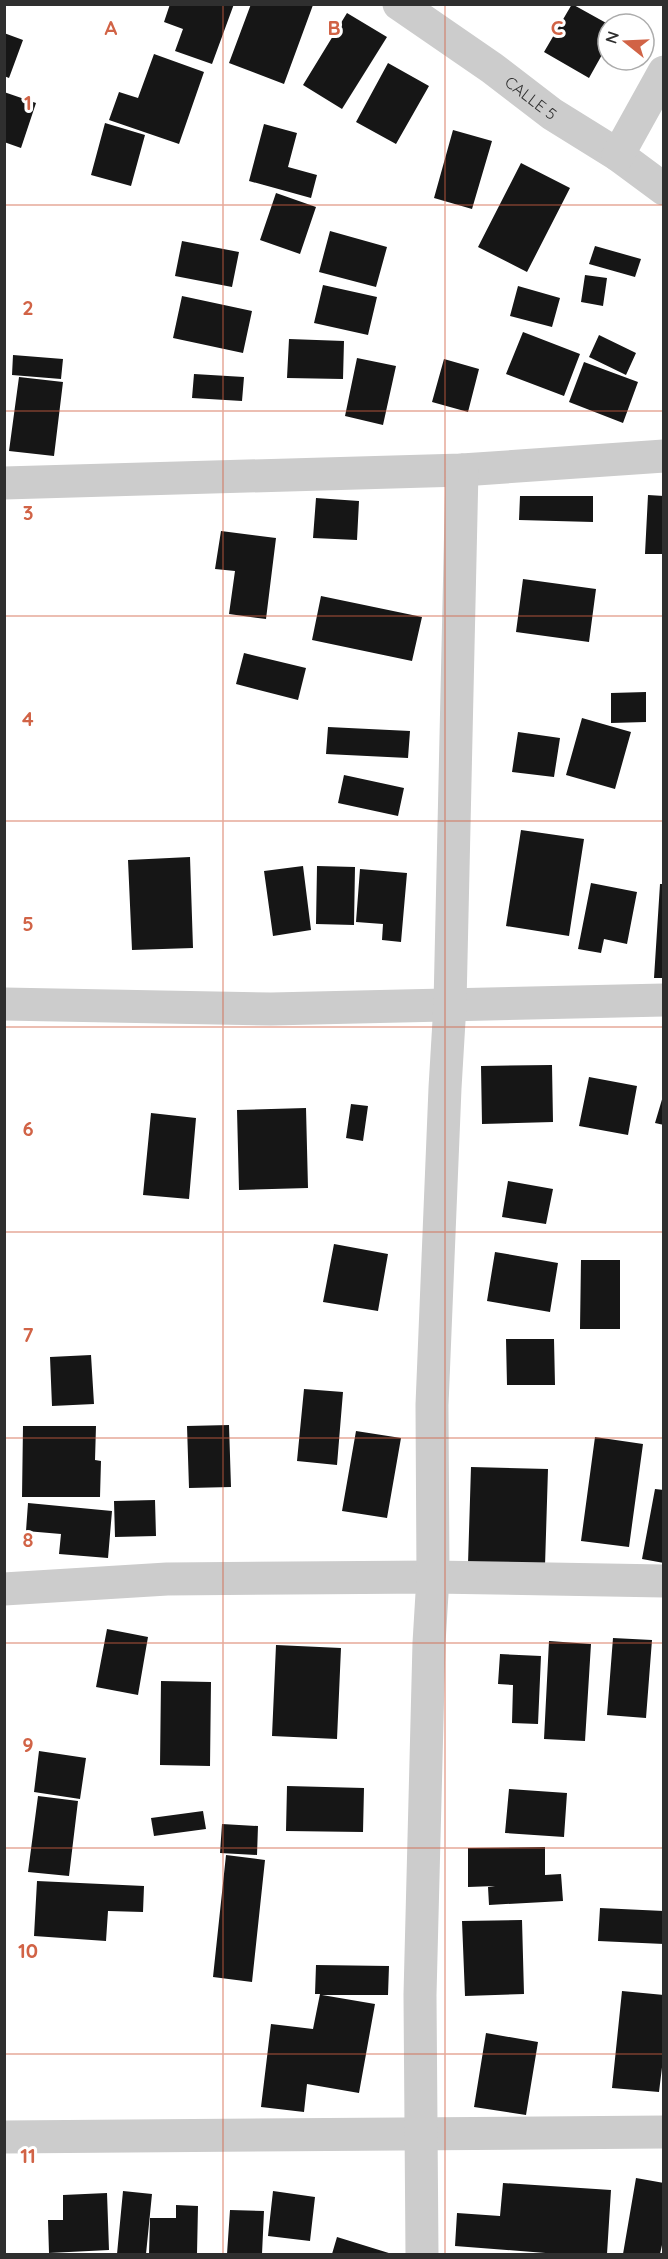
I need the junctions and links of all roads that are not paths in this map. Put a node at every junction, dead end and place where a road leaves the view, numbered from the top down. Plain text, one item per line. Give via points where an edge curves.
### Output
1 (399, 4) edge
2 (663, 72) edge
3 (618, 154) junction
4 (663, 189) edge
5 (663, 456) edge
6 (462, 470) junction
7 (4, 483) edge
8 (663, 1000) edge
9 (4, 1004) edge
10 (450, 1005) junction
11 (433, 1577) junction
12 (663, 1581) edge
13 (4, 1589) edge
14 (663, 2132) edge
15 (421, 2133) junction
16 (4, 2137) edge
17 (422, 2254) edge

1 - 3 street, CALLE 5 via 552,114
2 - 3 street
3 - 4 street, CALLE 5
5 - 6 street
6 - 7 street
6 - 10 street
8 - 10 street
9 - 10 street via 271,1009
10 - 11 street via 432,1405
11 - 12 street
11 - 13 street via 166,1579
11 - 15 street via 420,1995
14 - 15 street
15 - 16 street
15 - 17 street

